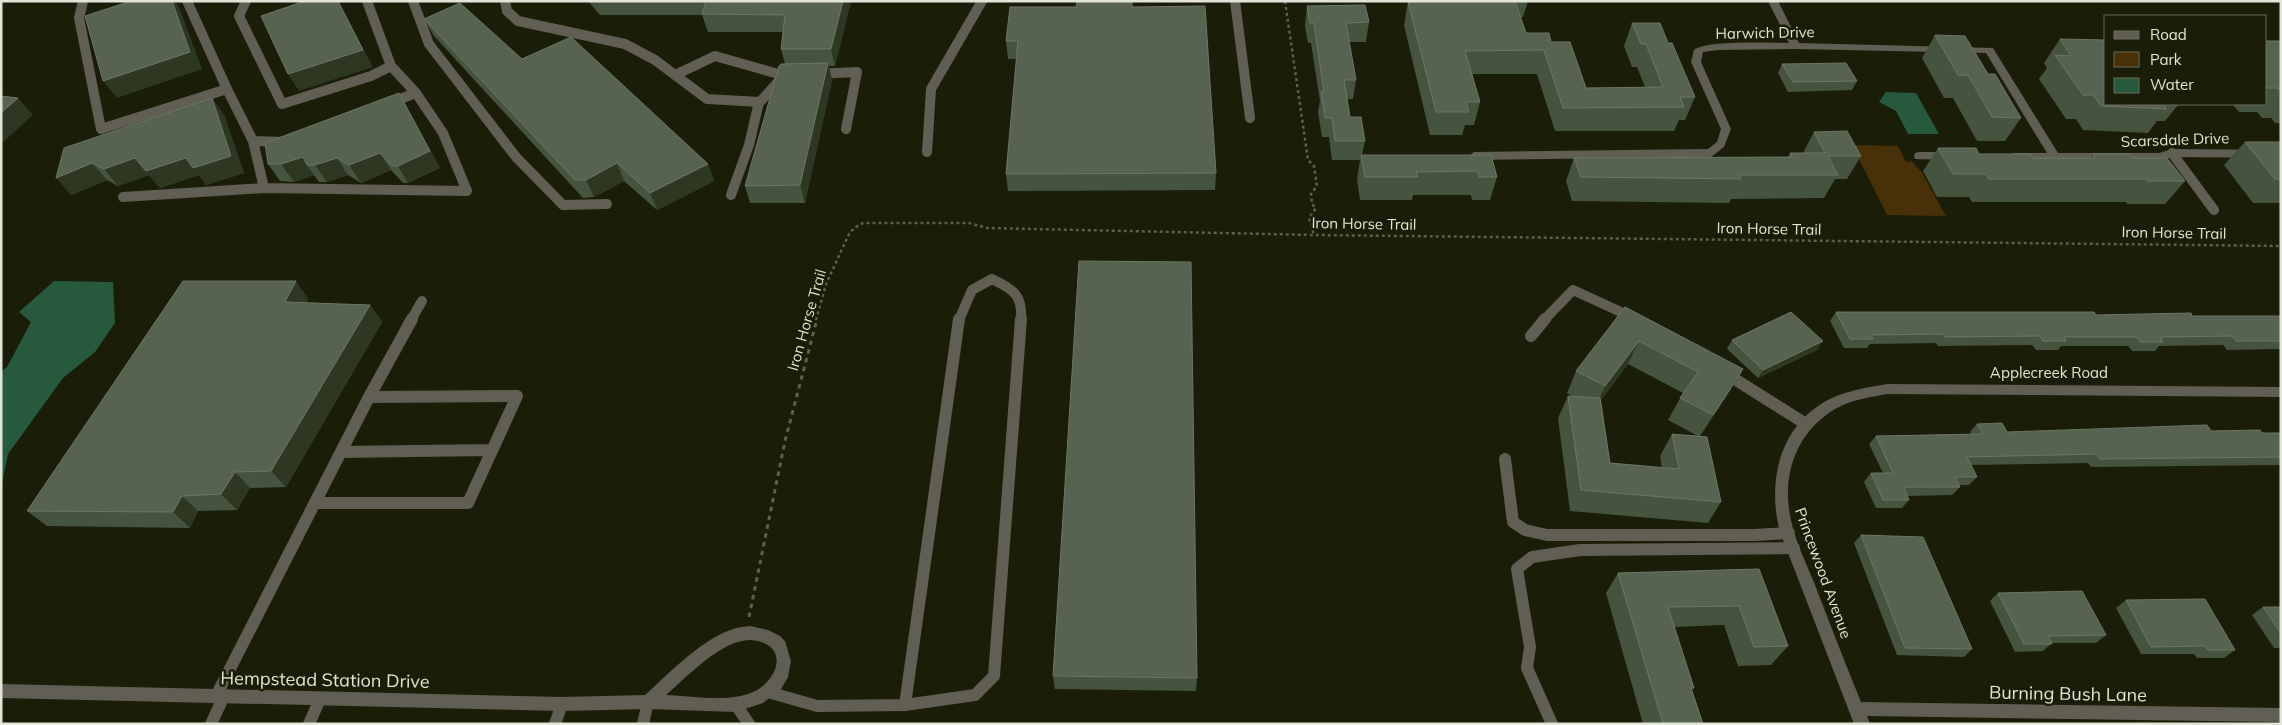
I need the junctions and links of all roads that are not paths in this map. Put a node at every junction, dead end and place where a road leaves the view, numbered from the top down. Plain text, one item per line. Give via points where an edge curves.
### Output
1 (83, 1) edge
2 (187, 1) edge
3 (246, 1) edge
4 (367, 1) edge
5 (413, 1) edge
6 (505, 1) edge
7 (982, 1) edge
8 (1235, 1) edge
9 (1773, 1) edge
10 (1796, 46) junction
11 (391, 66) junction
12 (791, 74) junction
13 (675, 75) junction
14 (227, 89) junction
15 (416, 93) junction
16 (759, 102) junction
17 (381, 106) edge
18 (1250, 118) dead end
19 (846, 129) dead end
20 (292, 139) edge
21 (253, 141) junction
22 (927, 152) dead end
23 (2172, 153) junction
24 (2281, 154) edge
25 (1461, 156) edge
26 (1919, 156) dead end
27 (1958, 156) edge
28 (2006, 156) edge
29 (2055, 156) junction
30 (263, 188) junction
31 (731, 195) dead end
32 (123, 197) dead end
33 (607, 204) dead end
34 (2214, 210) dead end
35 (422, 301) dead end
36 (1645, 323) edge
37 (1531, 336) dead end
38 (1717, 368) edge
39 (2281, 392) edge
40 (369, 397) junction
41 (1821, 411) joint
42 (1806, 424) junction
43 (492, 450) junction
44 (341, 452) junction
45 (1505, 459) dead end
46 (315, 503) junction
47 (1788, 533) junction
48 (1794, 548) junction
49 (1, 691) edge
50 (768, 692) junction
51 (220, 696) junction
52 (320, 698) junction
53 (648, 702) junction
54 (562, 704) junction
55 (736, 705) junction
56 (905, 705) junction
57 (1856, 709) junction
58 (2281, 715) edge
59 (211, 724) edge
60 (309, 724) edge
61 (556, 724) edge
62 (643, 724) edge
63 (749, 724) edge
64 (1552, 724) edge
65 (1862, 724) edge

1 - 14 lane via 79,18 101,129
2 - 14 lane
3 - 11 lane via 239,16 282,104 371,76
4 - 11 lane
5 - 33 lane via 430,44 516,157 563,205
6 - 13 lane via 507,11 518,21 625,44
7 - 22 lane via 931,89
8 - 18 lane
9 - 10 street
10 - 25 street, Harwich Drive via 1699,50 1696,62 1726,129 1718,150 1707,154
10 - 29 street, Harwich Drive via 1989,50
11 - 15 lane
12 - 13 lane via 714,56
12 - 16 lane
12 - 19 lane via 857,72
13 - 16 lane via 707,99
14 - 21 lane
15 - 17 lane
15 - 30 lane via 443,133 468,191
16 - 31 lane via 750,145
20 - 21 lane via 284,142
21 - 30 lane
23 - 24 street, Scarsdale Drive
23 - 29 street, Scarsdale Drive via 2159,157
23 - 34 lane
26 - 27 street
28 - 29 street, Scarsdale Drive
30 - 32 lane
35 - 40 lane
36 - 37 lane via 1573,290
38 - 42 lane
39 - 41 street, Applecreek Road via 1887,389 1862,394
40 - 43 lane via 517,396
40 - 44 lane
41 - 42 street, Princewood Avenue
42 - 47 street, Princewood Avenue via 1794,440 1784,464 1782,510
43 - 44 lane
43 - 46 lane via 468,503
44 - 46 lane
45 - 47 lane via 1513,522 1525,530 1547,535
46 - 51 lane
47 - 48 street, Princewood Avenue
48 - 57 street, Princewood Avenue
48 - 64 lane via 1580,550 1532,557 1518,569 1530,647 1527,668
49 - 51 street, Hempstead Station Drive
50 - 53 street, Hempstead Station Drive via 784,668 784,652 779,643 766,635 746,632 716,644
50 - 55 street, Hempstead Station Drive
50 - 56 lane via 817,706
51 - 52 street, Hempstead Station Drive
51 - 59 lane
52 - 54 street, Hempstead Station Drive
52 - 60 lane
53 - 54 street, Hempstead Station Drive
53 - 55 street, Hempstead Station Drive
53 - 62 lane
54 - 61 lane
55 - 63 lane
56 - 56 lane via 975,695 994,676 1022,305 1011,288 992,279 972,290 959,319
57 - 58 street, Burning Bush Lane
57 - 65 street, Princewood Avenue

